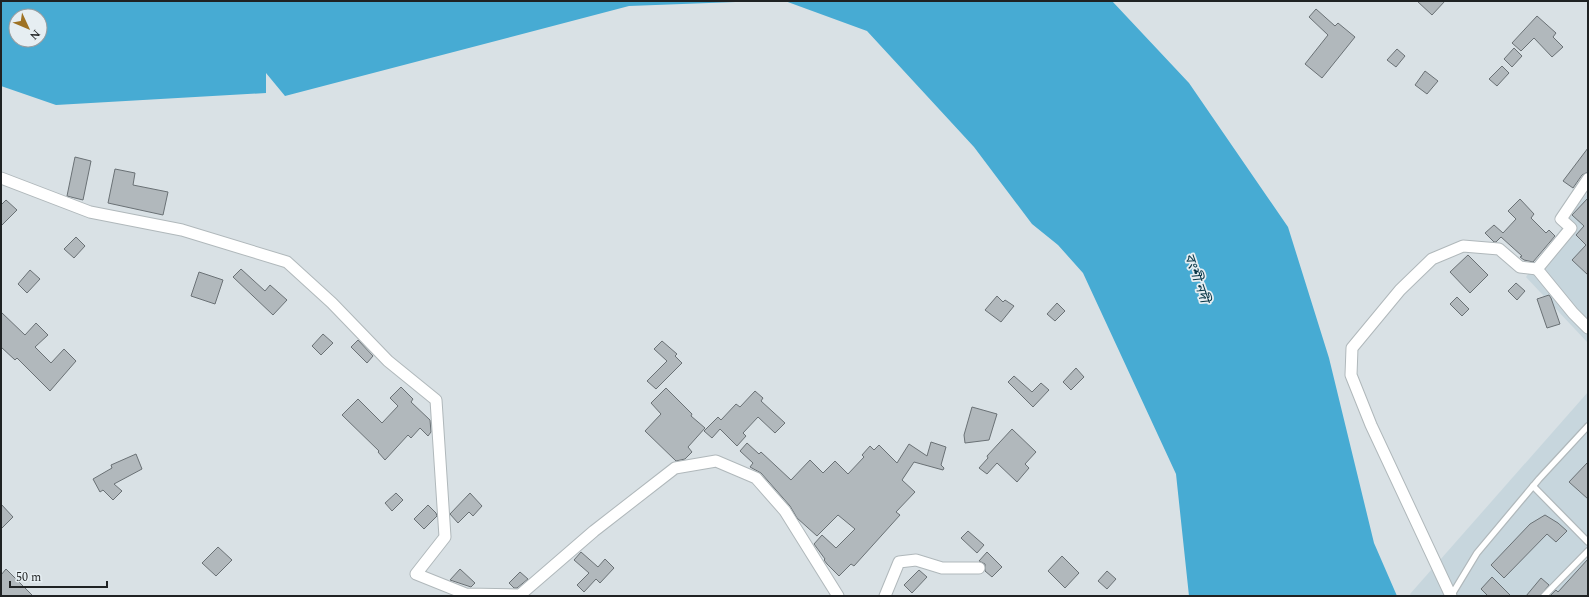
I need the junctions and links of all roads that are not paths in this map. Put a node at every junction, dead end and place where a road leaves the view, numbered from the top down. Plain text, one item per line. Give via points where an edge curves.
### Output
1 (1, 178) edge
2 (1588, 179) edge
3 (1537, 269) junction
4 (1588, 328) edge
5 (1588, 426) edge
6 (1533, 486) junction
7 (1588, 542) edge
8 (1588, 551) edge
9 (979, 568) dead end
10 (520, 596) edge
11 (838, 596) edge
12 (885, 596) edge
13 (1451, 596) edge
14 (1544, 596) edge

1 - 10 street via 90,212 182,230 287,262 332,303 388,361 436,400 445,537 416,574 466,594
2 - 3 street via 1561,219 1571,228
3 - 4 street
3 - 13 street via 1520,267 1499,249 1463,246 1432,259 1400,290 1352,348 1351,375 1359,396
5 - 6 lane
6 - 7 lane
6 - 13 lane via 1477,553
8 - 14 lane
9 - 12 street via 942,568 916,560 899,562
10 - 11 street via 594,531 675,468 716,461 756,478 785,511

